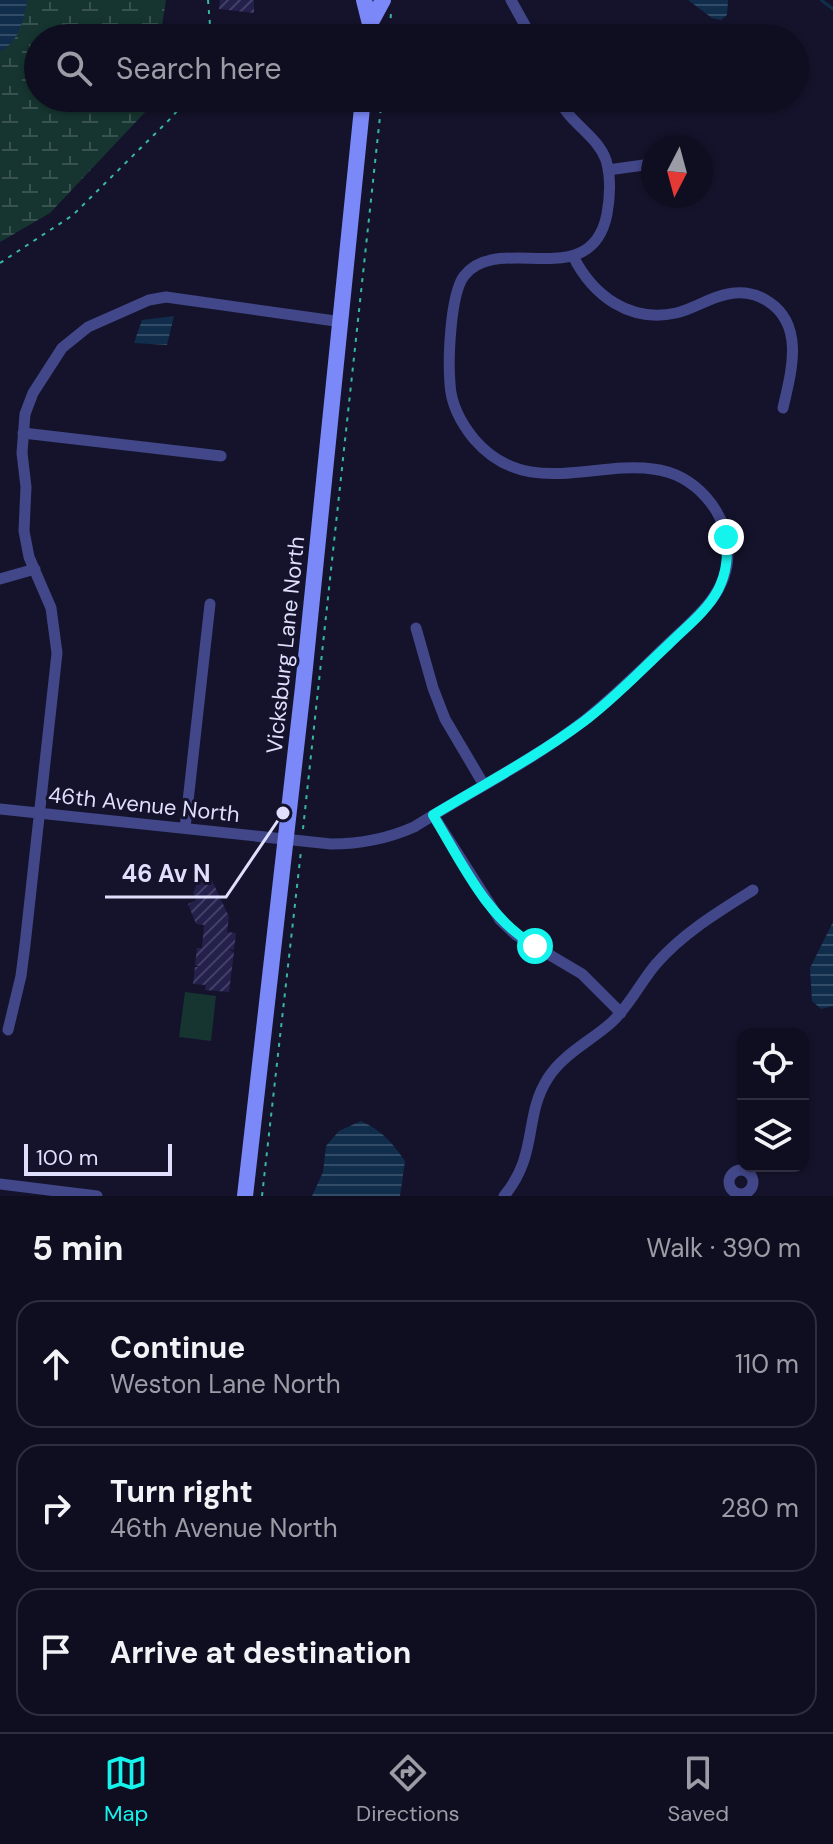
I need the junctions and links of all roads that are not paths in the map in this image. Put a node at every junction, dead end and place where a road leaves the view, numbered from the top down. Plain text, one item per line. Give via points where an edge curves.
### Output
1 (364, 0) edge
2 (511, 0) edge
3 (387, 6) edge
4 (368, 24) edge
5 (374, 24) edge
6 (524, 24) edge
7 (362, 112) edge
8 (565, 112) edge
9 (641, 165) edge
10 (608, 170) junction
11 (465, 255) dead end
12 (573, 256) junction
13 (474, 267) junction
14 (342, 322) junction
15 (783, 408) dead end
16 (23, 433) junction
17 (221, 456) dead end
18 (35, 569) junction
19 (0, 579) edge
20 (210, 604) dead end
21 (416, 628) dead end
22 (484, 785) junction
23 (0, 809) edge
24 (41, 813) junction
25 (433, 815) junction
26 (185, 828) junction
27 (294, 840) junction
28 (753, 890) dead end
29 (621, 1013) junction
30 (8, 1030) dead end
31 (0, 1184) edge
32 (97, 1196) edge
33 (245, 1196) edge
34 (504, 1196) edge

1 - 4 main road
2 - 6 street
3 - 5 main road
7 - 14 main road, Vicksburg Lane North
8 - 10 street via 597,144
9 - 10 street
10 - 12 street via 604,226 597,240
11 - 13 street
12 - 13 street via 497,260
12 - 15 street via 600,293 640,313 676,313 730,293 758,295 770,302 792,337
13 - 22 street, 46th Avenue North via 459,287 449,366 450,387 464,426 493,456 522,469 558,475 635,469 670,473 701,491 721,520 728,555 717,593 704,609 585,720
14 - 16 street via 197,300 149,300 88,327 62,348 33,393
14 - 27 main road, Vicksburg Lane North
16 - 17 street
16 - 18 street via 24,531
18 - 19 street
18 - 24 street via 51,608 57,653
20 - 26 street
21 - 22 street via 445,719
22 - 25 street, 46th Avenue North
23 - 24 street, 46th Avenue North
24 - 26 street, 46th Avenue North
24 - 30 street via 21,976
25 - 27 street, 46th Avenue North via 373,841
25 - 29 street via 500,920 582,974
26 - 27 street, 46th Avenue North
27 - 33 main road, Vicksburg Lane North
28 - 29 street via 670,949
29 - 34 street via 548,1077 525,1163
31 - 32 street

